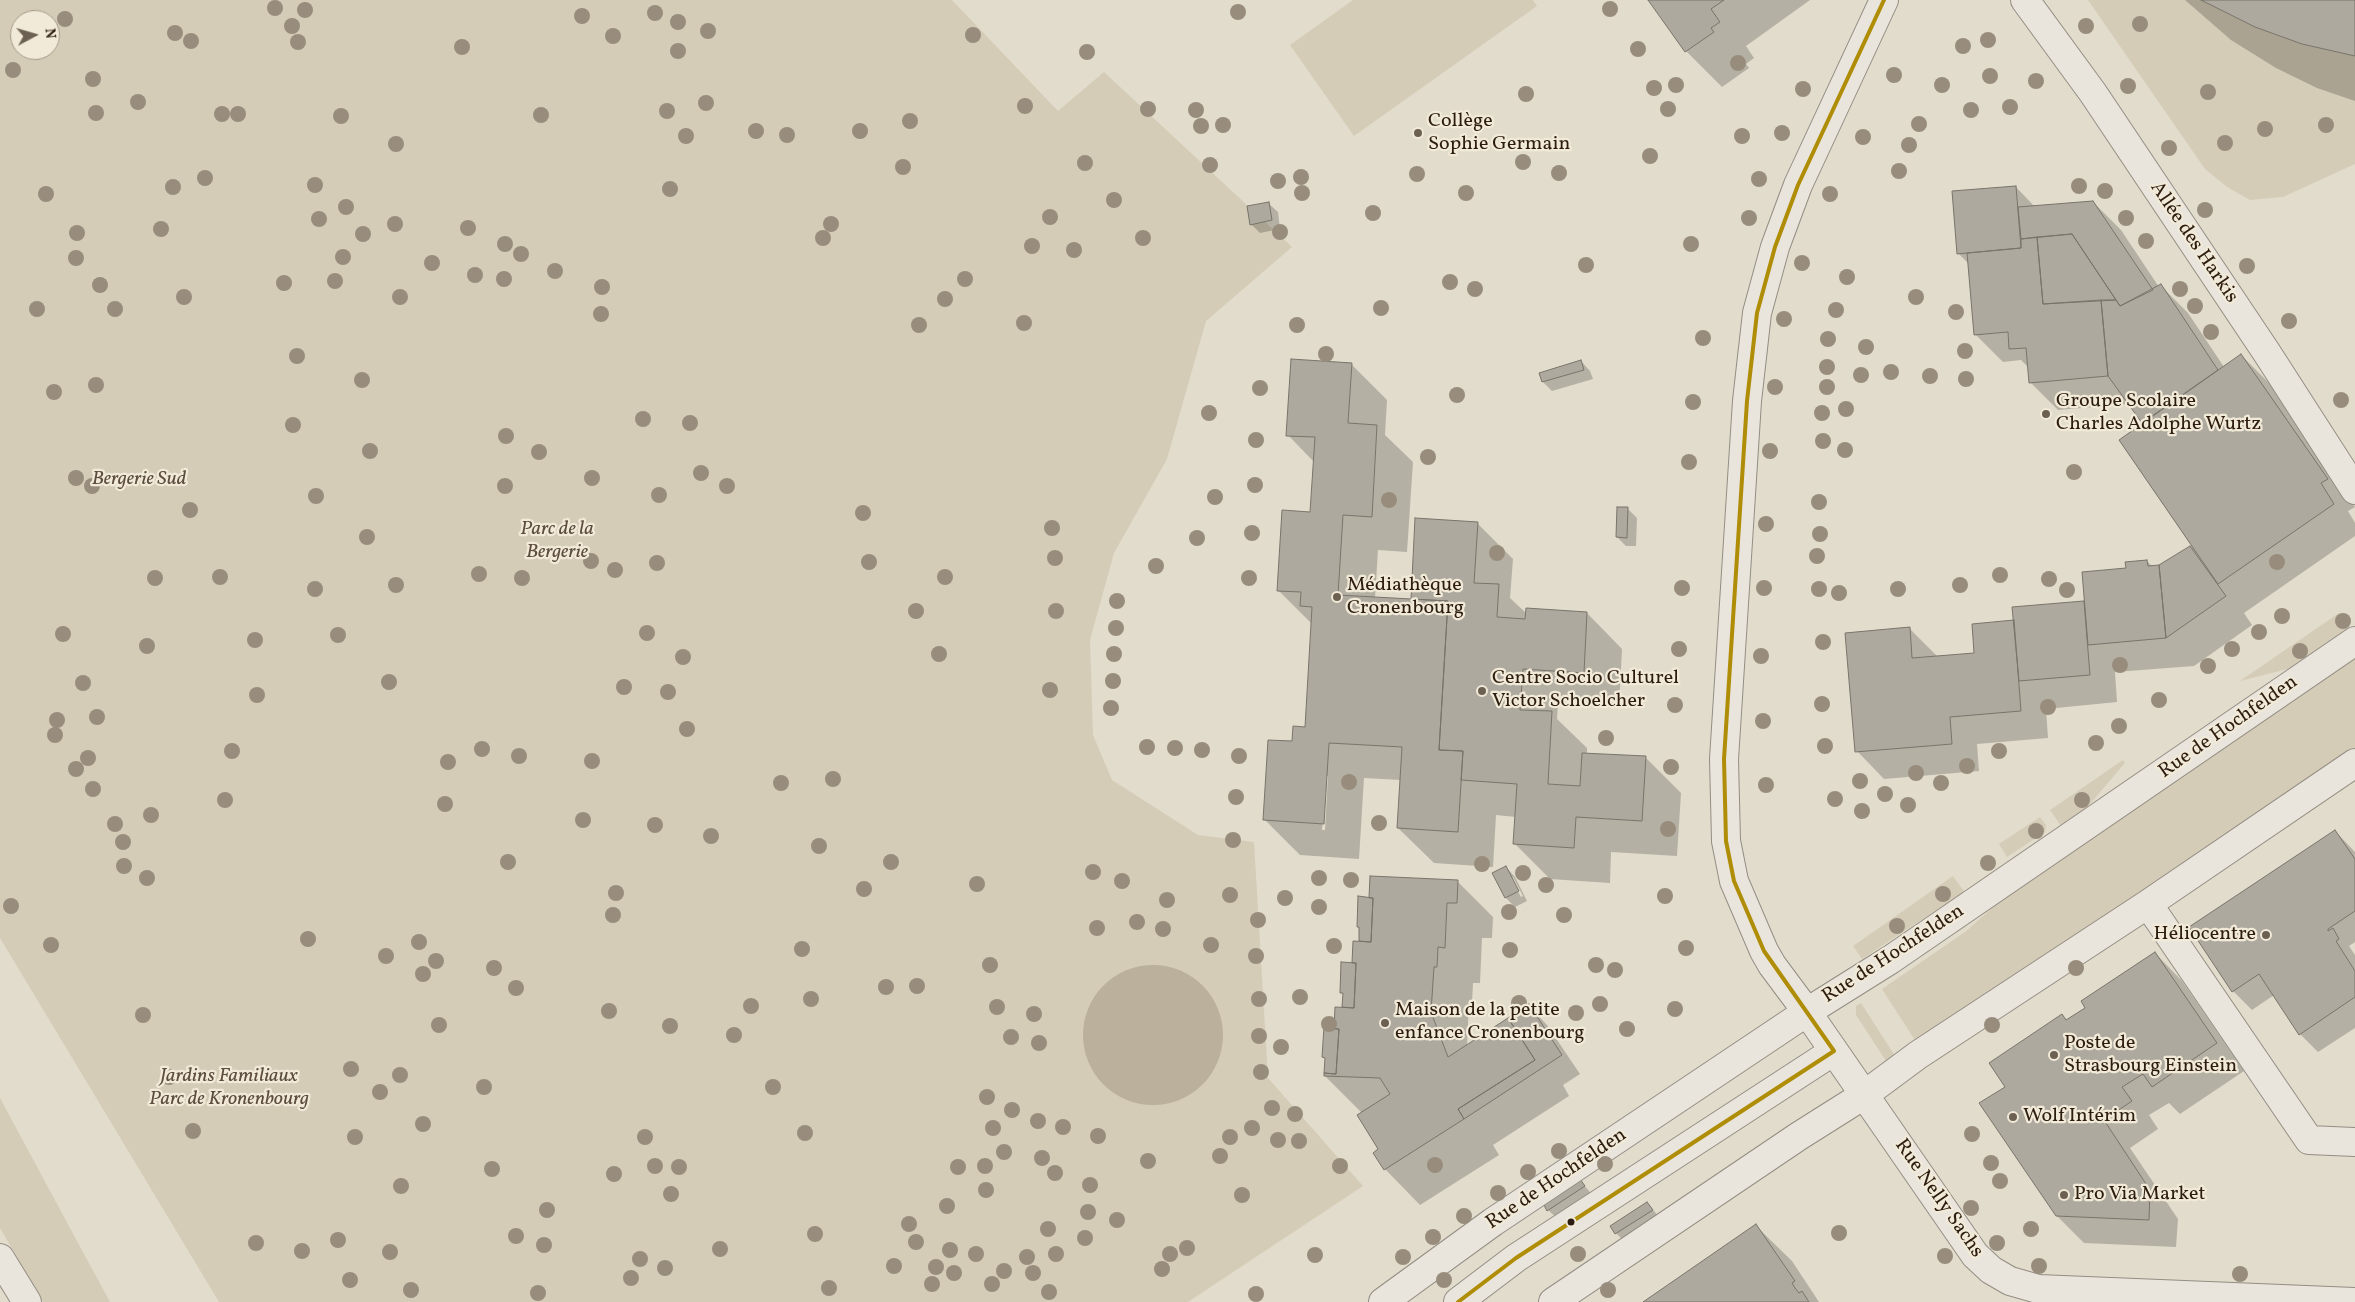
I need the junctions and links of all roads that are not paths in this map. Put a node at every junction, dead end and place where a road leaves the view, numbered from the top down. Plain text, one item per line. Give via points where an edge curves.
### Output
1 (1884, 0) edge
2 (2024, 0) edge
3 (2355, 490) edge
4 (2355, 641) edge
5 (2355, 763) edge
6 (2148, 904) junction
7 (1807, 1012) junction
8 (1834, 1052) junction
9 (1864, 1095) junction
10 (2355, 1142) edge
11 (0, 1258) edge
12 (2036, 1295) edge
13 (27, 1302) edge
14 (1383, 1302) edge
15 (1458, 1302) edge
16 (1553, 1302) edge
17 (2355, 1302) edge

1 - 7 street, Rue Nelly Sachs via 1798,184 1775,247 1757,313 1746,401 1724,759 1726,841 1734,881 1764,951
2 - 3 street, Allée des Harkis via 2093,93
4 - 7 street, Rue de Hochfelden via 1985,896
5 - 6 street
6 - 9 street
6 - 10 street via 2309,1140
7 - 8 street, Rue Nelly Sachs
7 - 14 street, Rue de Hochfelden via 1493,1222
8 - 9 street, Rue Nelly Sachs
8 - 15 street via 1516,1258
9 - 12 street, Rue Nelly Sachs via 1975,1255 1990,1270
9 - 16 street
11 - 13 street
12 - 17 street, Rue Nelly Sachs

